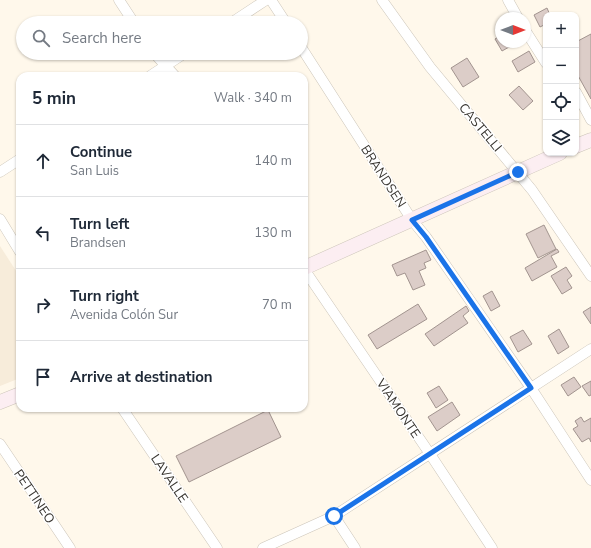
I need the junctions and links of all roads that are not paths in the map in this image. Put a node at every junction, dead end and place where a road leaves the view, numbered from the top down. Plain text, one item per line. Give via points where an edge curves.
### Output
1 (120, 0) edge
2 (266, 0) edge
3 (271, 0) edge
4 (382, 0) edge
5 (508, 0) edge
6 (515, 12) edge
7 (130, 16) edge
8 (242, 16) edge
9 (281, 16) edge
10 (531, 39) edge
11 (308, 58) edge
12 (543, 58) edge
13 (160, 60) edge
14 (174, 60) edge
15 (165, 66) junction
16 (156, 72) edge
17 (171, 72) edge
18 (579, 98) edge
19 (591, 120) edge
20 (591, 140) edge
21 (579, 145) edge
22 (553, 156) edge
23 (16, 162) edge
24 (0, 172) edge
25 (518, 172) junction
26 (0, 219) edge
27 (412, 220) junction
28 (16, 245) edge
29 (308, 267) edge
30 (308, 275) edge
31 (591, 276) edge
32 (591, 349) edge
33 (531, 388) junction
34 (16, 396) edge
35 (0, 402) edge
36 (125, 412) edge
37 (0, 444) edge
38 (430, 454) junction
39 (591, 480) edge
40 (334, 516) junction
41 (70, 548) edge
42 (217, 548) edge
43 (263, 548) edge
44 (355, 548) edge
45 (492, 548) edge

1 - 7 street
2 - 8 street
3 - 9 street
4 - 25 street, CASTELLI via 430,67
5 - 6 street
10 - 12 street
11 - 27 street, BRANDSEN
13 - 15 street
14 - 15 street
15 - 16 street
15 - 17 street
18 - 19 street
20 - 21 main road
22 - 25 main road
23 - 24 street
25 - 27 main road
25 - 31 street, CASTELLI
26 - 28 street
27 - 29 main road
27 - 33 street, BRANDSEN
30 - 38 street, VIAMONTE
32 - 33 street
33 - 38 street
33 - 39 street, BRANDSEN
34 - 35 main road
36 - 42 street, LAVALLE
37 - 41 street, PETTINEO
38 - 40 street
38 - 45 street, VIAMONTE
40 - 43 street
40 - 44 street

